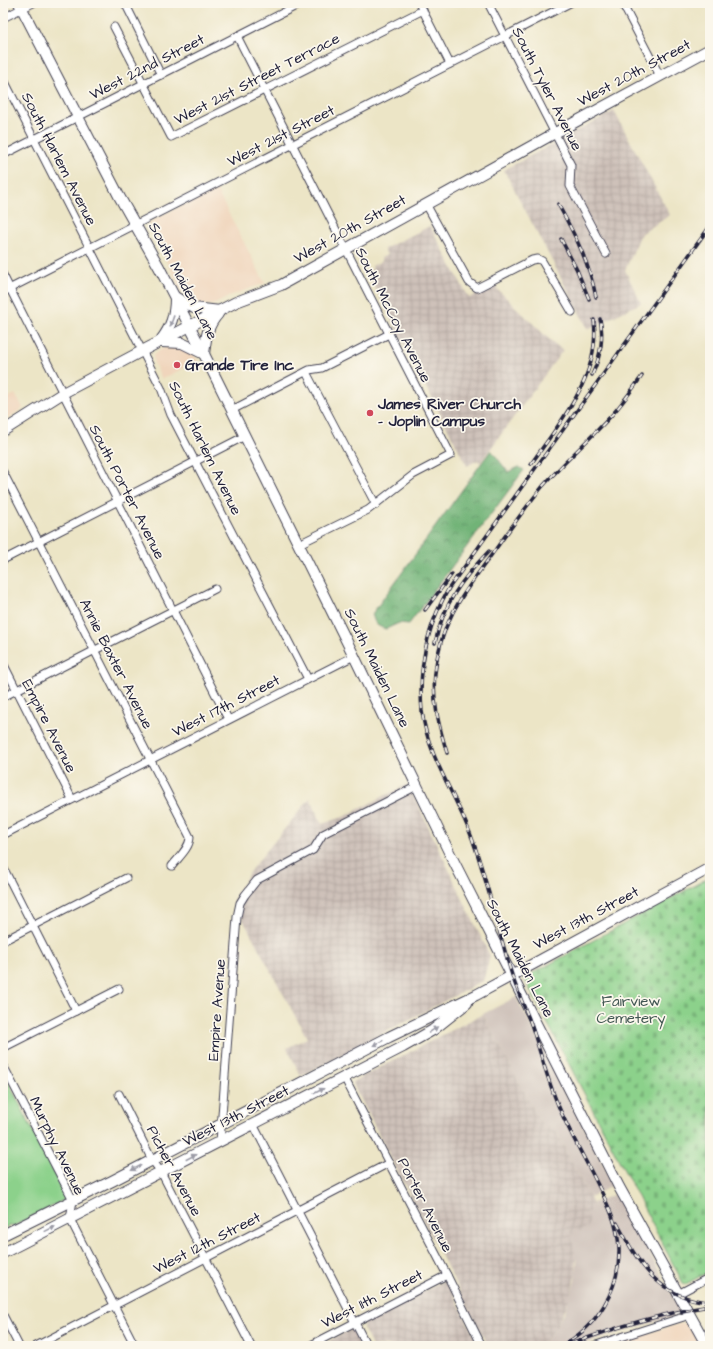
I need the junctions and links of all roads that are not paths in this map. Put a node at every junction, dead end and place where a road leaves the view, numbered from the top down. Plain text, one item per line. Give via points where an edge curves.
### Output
1 (33, 3) edge
2 (124, 3) edge
3 (302, 3) edge
4 (419, 3) edge
5 (488, 3) edge
6 (570, 3) edge
7 (622, 3) edge
8 (21, 6) edge
9 (423, 10) junction
10 (3, 18) edge
11 (114, 27) dead end
12 (237, 36) junction
13 (505, 36) junction
14 (710, 49) edge
15 (450, 64) junction
16 (161, 75) junction
17 (660, 76) junction
18 (3, 78) edge
19 (144, 84) junction
20 (264, 90) junction
21 (78, 116) junction
22 (555, 133) junction
23 (34, 139) junction
24 (292, 144) junction
25 (3, 155) edge
26 (426, 204) junction
27 (136, 224) junction
28 (89, 248) junction
29 (345, 249) junction
30 (606, 254) dead end
31 (3, 275) edge
32 (6, 290) edge
33 (175, 297) junction
34 (220, 311) junction
35 (572, 312) dead end
36 (190, 326) junction
37 (389, 334) junction
38 (160, 342) junction
39 (142, 350) junction
40 (204, 354) junction
41 (306, 372) junction
42 (63, 393) junction
43 (232, 410) junction
44 (3, 431) edge
45 (245, 436) junction
46 (196, 461) junction
47 (3, 472) edge
48 (118, 501) junction
49 (376, 505) junction
50 (38, 542) junction
51 (299, 544) junction
52 (3, 560) edge
53 (215, 589) dead end
54 (173, 610) junction
55 (94, 651) junction
56 (354, 656) junction
57 (3, 663) edge
58 (308, 679) junction
59 (17, 690) junction
60 (3, 697) edge
61 (228, 720) junction
62 (150, 760) junction
63 (418, 786) junction
64 (72, 799) junction
65 (3, 834) edge
66 (172, 866) dead end
67 (3, 867) edge
68 (710, 868) edge
69 (126, 878) dead end
70 (33, 926) junction
71 (3, 941) edge
72 (512, 974) junction
73 (119, 989) dead end
74 (476, 994) junction
75 (76, 1011) junction
76 (3, 1048) edge
77 (346, 1060) junction
78 (3, 1065) edge
79 (326, 1070) junction
80 (349, 1075) junction
81 (333, 1083) junction
82 (292, 1087) junction
83 (119, 1094) dead end
84 (274, 1097) junction
85 (299, 1101) junction
86 (280, 1111) junction
87 (240, 1115) junction
88 (221, 1125) junction
89 (250, 1126) junction
90 (200, 1135) junction
91 (220, 1142) junction
92 (207, 1148) junction
93 (152, 1160) junction
94 (389, 1163) junction
95 (161, 1172) junction
96 (112, 1181) junction
97 (117, 1194) junction
98 (73, 1200) junction
99 (297, 1211) junction
100 (70, 1219) junction
101 (24, 1225) junction
102 (3, 1235) edge
103 (31, 1239) junction
104 (3, 1253) edge
105 (206, 1258) junction
106 (447, 1275) junction
107 (710, 1277) edge
108 (678, 1294) junction
109 (114, 1305) junction
110 (3, 1315) edge
111 (690, 1315) junction
112 (354, 1322) junction
113 (19, 1346) edge
114 (36, 1346) edge
115 (135, 1346) edge
116 (251, 1346) edge
117 (309, 1346) edge
118 (366, 1346) edge
119 (482, 1346) edge
120 (593, 1346) edge
121 (707, 1346) edge

1 - 8 street
2 - 16 street
3 - 12 street, West 22nd Street
4 - 9 street
5 - 13 street, South Tyler Avenue
6 - 13 street, West 21st Street
7 - 17 street
8 - 10 street
8 - 21 main road, South Maiden Lane
9 - 15 street
9 - 20 street, West 21st Street Terrace
11 - 19 street, West 21st Street Terrace
12 - 16 street, West 22nd Street
12 - 20 street, South McCoy Avenue
13 - 15 street, West 21st Street
13 - 22 street, South Tyler Avenue
14 - 17 main road, West 20th Street
15 - 24 street, West 21st Street
16 - 19 street, West 22nd Street
17 - 22 main road, West 20th Street
18 - 23 street, South Harlem Avenue
19 - 20 street, West 21st Street Terrace via 171,137
19 - 21 street, West 22nd Street
20 - 24 street, South McCoy Avenue
21 - 23 street, West 22nd Street
21 - 27 main road, South Maiden Lane
22 - 26 main road, West 20th Street
22 - 30 street, South Tyler Avenue via 571,165 570,186
23 - 25 street, West 22nd Street
23 - 28 street, South Harlem Avenue
24 - 27 street, West 21st Street
24 - 29 street, South McCoy Avenue
26 - 29 main road, West 20th Street
26 - 35 street via 472,285 477,288 538,259 542,261
27 - 28 street, West 21st Street
27 - 33 main road, South Maiden Lane
28 - 32 street, West 21st Street
28 - 39 street, South Harlem Avenue
29 - 34 main road, West 20th Street via 281,285 236,302
29 - 37 street, South McCoy Avenue
31 - 32 street, South Porter Avenue
32 - 42 street, South Porter Avenue
33 - 34 main road via 194,308
33 - 36 main road, South Maiden Lane
33 -> 38 main road via 172,320
34 - 36 main road, West 20th Street
34 - 40 main road via 209,327
36 - 38 main road, West 20th Street
36 - 40 main road, South Maiden Lane
37 - 41 street via 322,368
37 - 49 street, South McCoy Avenue via 451,455 413,475
38 - 39 main road, West 20th Street
38 - 40 main road via 182,343
39 - 42 main road, West 20th Street
39 - 46 street, South Harlem Avenue via 162,388 171,415
40 - 43 main road, South Maiden Lane
41 - 43 street
41 - 49 street
42 - 44 main road, West 20th Street
42 - 48 street, South Porter Avenue
43 - 45 main road, South Maiden Lane
45 - 46 street
45 - 51 main road, South Maiden Lane
46 - 48 street
46 - 58 street, South Harlem Avenue
47 - 50 street, Annie Baxter Avenue
48 - 50 street
48 - 54 street, South Porter Avenue
49 - 51 street
50 - 52 street
50 - 55 street, Annie Baxter Avenue
51 - 56 main road, South Maiden Lane
53 - 54 street
54 - 55 street
54 - 61 street, South Porter Avenue
55 - 59 street
55 - 62 street, Annie Baxter Avenue
56 - 58 street, West 17th Street
56 - 63 main road, South Maiden Lane
57 - 59 street, Empire Avenue
58 - 61 street, West 17th Street
59 - 60 street
59 - 64 street, Empire Avenue
61 - 62 street, West 17th Street
62 - 64 street, West 17th Street
62 - 66 street, Annie Baxter Avenue via 190,837 188,846
63 - 72 main road, South Maiden Lane
63 - 88 street, Empire Avenue via 323,834 313,850 257,880 245,895 237,918
64 - 65 street, West 17th Street
67 - 70 street
68 - 72 main road, West 13th Street
69 - 70 street
70 - 71 street
70 - 75 street
72 - 74 main road, West 13th Street
72 - 108 main road, South Maiden Lane via 619,1187
73 - 75 street
74 -> 77 main road, West 13th Street
80 -> 74 main road, West 13th Street via 433,1030
75 - 76 street
77 - 79 main road, West 13th Street
77 - 80 main road
78 - 98 street, Murphy Avenue
79 - 81 main road
79 - 82 main road, West 13th Street
80 - 81 main road, West 13th Street
80 - 94 street, Porter Avenue
85 -> 81 main road, West 13th Street
82 - 84 main road, West 13th Street
82 - 85 main road
83 - 93 street, Picher Avenue
84 - 86 main road
84 - 87 main road, West 13th Street
85 - 86 main road, West 13th Street
86 - 89 main road, West 13th Street
87 - 88 main road, West 13th Street
87 - 89 main road
88 - 90 main road, West 13th Street
88 - 91 street, Empire Avenue
89 - 91 main road, West 13th Street
89 - 99 street
90 - 92 main road
90 - 93 main road, West 13th Street
91 - 92 main road, West 13th Street
95 -> 92 main road, West 13th Street
93 - 95 street, Picher Avenue
93 -> 96 main road, West 13th Street
94 - 99 street, West 12th Street
94 - 106 street, Porter Avenue
95 - 97 main road, West 13th Street
95 - 105 street, Picher Avenue
96 - 97 main road
96 - 98 main road, West 13th Street
97 - 100 main road, West 13th Street
98 - 100 street, Murphy Avenue
98 - 101 main road, West 13th Street
99 - 105 street, West 12th Street
99 - 112 street
103 -> 100 main road, West 13th Street
100 - 109 street, Murphy Avenue
101 - 102 main road, West 13th Street
101 - 103 main road
103 - 104 main road, West 13th Street
105 - 109 street, West 12th Street
105 - 116 street, Picher Avenue
106 - 112 street, West 11th Street
106 - 119 street, Porter Avenue
107 - 108 street
108 - 111 main road, South Maiden Lane
109 - 114 street, West 12th Street
109 - 115 street, Murphy Avenue
110 - 113 street
111 - 120 street
111 - 121 main road, South Maiden Lane
112 - 117 street, West 11th Street
112 - 118 street

